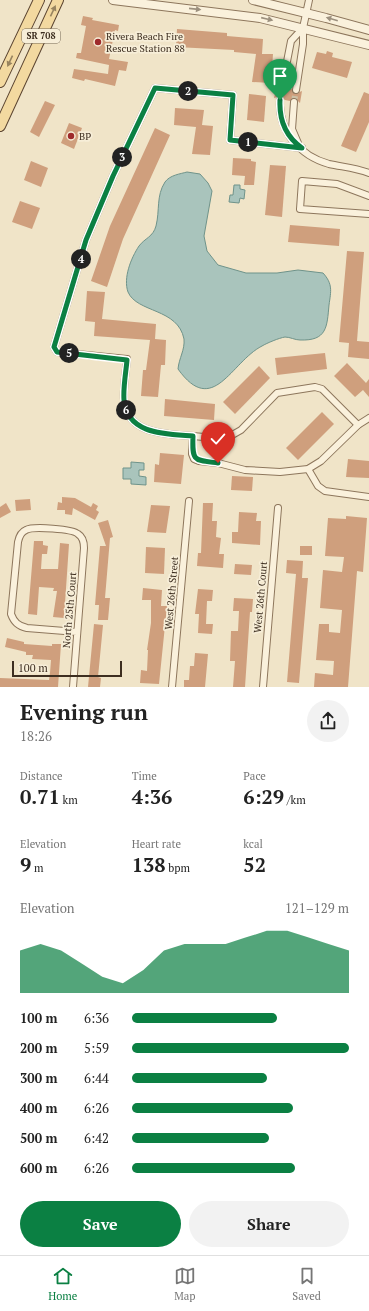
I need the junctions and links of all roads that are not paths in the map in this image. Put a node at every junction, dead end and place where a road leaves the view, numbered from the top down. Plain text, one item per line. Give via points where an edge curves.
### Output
1 (39, 0) edge
2 (58, 0) edge
3 (113, 0) edge
4 (253, 0) edge
5 (309, 0) edge
6 (306, 12) junction
7 (303, 28) junction
8 (369, 30) edge
9 (369, 45) edge
10 (0, 82) edge
11 (282, 87) tunnel mouth
12 (296, 90) tunnel mouth
13 (280, 100) tunnel mouth
14 (294, 102) tunnel mouth
15 (0, 126) edge
16 (302, 148) junction
17 (369, 165) edge
18 (367, 173) edge
19 (369, 196) edge
20 (369, 214) edge
21 (369, 418) edge
22 (358, 425) junction
23 (193, 436) junction
24 (308, 469) junction
25 (369, 497) edge
26 (189, 501) dead end
27 (278, 508) dead end
28 (77, 632) junction
29 (73, 687) edge
30 (172, 687) edge
31 (263, 687) edge

1 -> 10 main road, SR 708
15 -> 2 main road, SR 708
3 -> 7 street via 230,13
4 - 6 street
5 - 6 street
6 - 7 street
8 -> 6 street
7 - 9 street
7 - 11 street via 291,41
7 - 12 street
13 - 16 street via 285,130
14 - 16 street via 292,128 296,141
16 - 18 street via 328,163
16 - 23 street via 230,140 233,95 155,88 86,240 54,347 57,352 127,360 124,399 131,420 150,431
17 - 18 street
19 - 20 street via 337,184 302,181 300,209
21 - 22 street
22 - 23 street via 322,389 316,387 276,393 241,430 225,439
22 - 24 street via 321,461
23 - 24 street via 192,454 194,459 199,461 245,470 274,472
24 - 25 street via 318,486 325,491
26 - 30 street, West 26th Street
27 - 31 street, West 26th Court
28 - 28 street, North 25th Court via 21,626 11,614 18,542 20,535 27,530 34,528 72,531 80,535 84,548
28 - 29 street, North 25th Court

